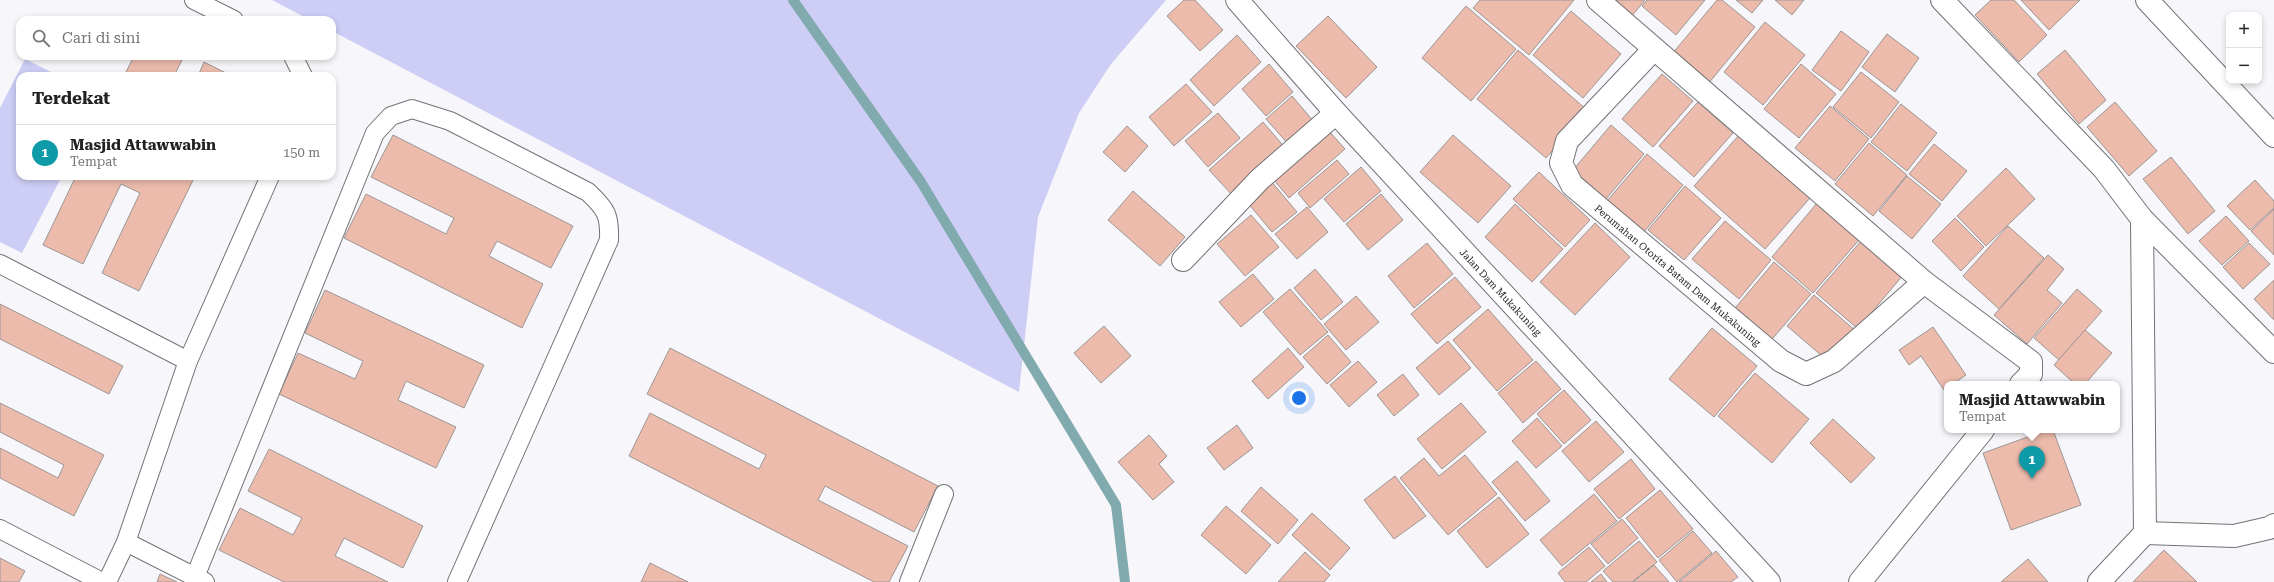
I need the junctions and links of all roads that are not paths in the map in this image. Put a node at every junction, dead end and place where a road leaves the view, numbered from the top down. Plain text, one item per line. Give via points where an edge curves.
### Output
1 (194, 0) edge
2 (1236, 0) edge
3 (1598, 0) edge
4 (1942, 0) edge
5 (2148, 0) edge
6 (226, 16) edge
7 (1654, 49) junction
8 (295, 60) edge
9 (301, 72) edge
10 (1336, 113) junction
11 (2274, 136) edge
12 (268, 180) edge
13 (2142, 219) junction
14 (1183, 260) dead end
15 (0, 264) edge
16 (1924, 282) junction
17 (2274, 352) edge
18 (188, 361) junction
19 (2024, 381) edge
20 (1981, 433) edge
21 (944, 494) dead end
22 (2274, 525) edge
23 (0, 529) edge
24 (2145, 533) junction
25 (126, 542) junction
26 (200, 580) edge
27 (102, 582) edge
28 (107, 582) edge
29 (457, 582) edge
30 (909, 582) edge
31 (1769, 582) edge
32 (1860, 582) edge
33 (2100, 582) edge

1 - 6 lane
2 - 10 street, Jalan Dam Mukakuning
3 - 7 street
4 - 13 street via 2104,169
5 - 11 street
7 - 16 street
7 - 16 street, Perumahan Otorita Batam Dam Mukakuning via 1567,141 1561,163 1572,185 1781,362 1806,374 1834,361
8 - 9 lane
10 - 14 street via 1260,179
10 - 31 street, Jalan Dam Mukakuning
12 - 18 lane
13 - 17 street
13 - 24 street
15 - 18 lane
16 - 19 street via 2031,362 2031,374
18 - 25 lane
20 - 32 street
21 - 30 lane
22 - 24 street via 2234,536
23 - 27 lane
24 - 33 street
25 - 26 lane
25 - 28 lane
26 - 29 lane via 375,133 391,116 412,109 450,121 588,192 602,205 609,220 609,240

